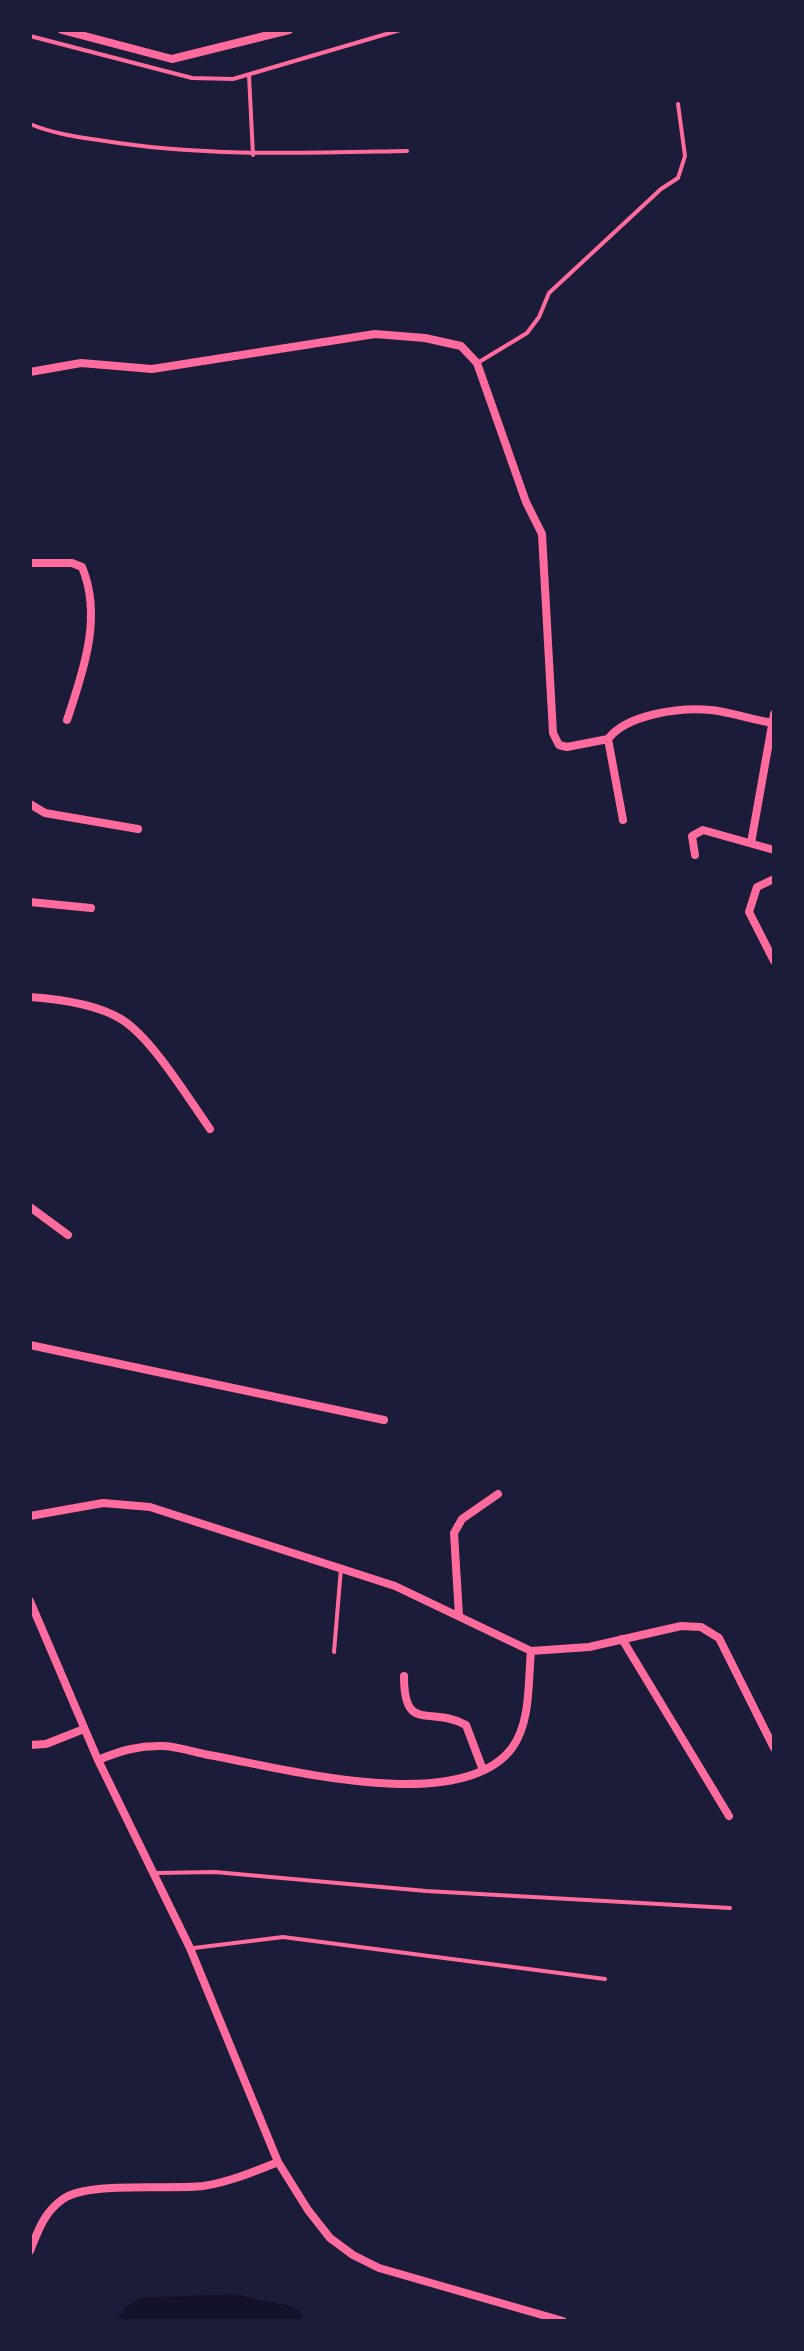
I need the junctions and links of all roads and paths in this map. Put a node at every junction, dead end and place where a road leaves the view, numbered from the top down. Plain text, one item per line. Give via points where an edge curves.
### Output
1 (62, 30) edge
2 (289, 30) edge
3 (400, 30) edge
4 (30, 36) edge
5 (248, 75) junction
6 (678, 104) dead end
7 (30, 124) edge
8 (407, 151) dead end
9 (253, 155) junction
10 (477, 363) junction
11 (30, 372) edge
12 (30, 563) edge
13 (774, 714) edge
14 (67, 720) dead end
15 (773, 723) edge
16 (608, 739) junction
17 (30, 804) edge
18 (623, 820) dead end
19 (138, 829) dead end
20 (751, 843) junction
21 (774, 850) edge
22 (695, 855) dead end
23 (774, 879) edge
24 (30, 902) edge
25 (91, 908) dead end
26 (774, 960) edge
27 (30, 998) edge
28 (210, 1128) dead end
29 (30, 1207) edge
30 (68, 1234) dead end
31 (30, 1345) edge
32 (384, 1420) dead end
33 (498, 1494) dead end
34 (30, 1516) edge
35 (341, 1568) junction
36 (30, 1601) edge
37 (458, 1616) junction
38 (622, 1639) junction
39 (531, 1651) junction
40 (334, 1652) dead end
41 (404, 1676) dead end
42 (84, 1729) junction
43 (30, 1744) edge
44 (774, 1748) edge
45 (98, 1760) junction
46 (484, 1770) junction
47 (728, 1816) dead end
48 (154, 1873) junction
49 (730, 1908) dead end
50 (190, 1948) junction
51 (606, 1979) dead end
52 (278, 2162) junction
53 (30, 2251) edge
54 (563, 2321) edge

1 - 2 street via 172,59
3 - 5 lane
4 - 5 lane via 192,78
5 - 9 lane
6 - 10 lane via 685,156 678,178 549,293 527,333
7 - 9 lane via 143,147
8 - 9 lane
10 - 11 street via 460,346 375,334 152,369 81,363
10 - 16 street via 542,534 553,733 567,747
12 - 14 street via 72,563 86,576 86,664
13 - 15 street
15 - 16 street via 691,710 628,723
15 - 20 street
16 - 18 street
17 - 19 street via 45,813
20 - 21 street
20 - 22 street via 702,830 692,836
23 - 26 street via 756,887 750,912
24 - 25 street
27 - 28 street via 120,1018
29 - 30 street
31 - 32 street
33 - 37 street via 462,1519 454,1533
34 - 35 street via 103,1503 150,1507
35 - 37 street
35 - 40 lane
36 - 42 street
37 - 39 street
38 - 39 street
38 - 44 street via 681,1626 720,1638
38 - 47 street
39 - 46 street via 521,1730 512,1748
41 - 46 street via 408,1709 466,1724
42 - 43 street
42 - 45 street
45 - 46 street via 128,1747 167,1746 370,1784 449,1781
45 - 48 street
48 - 49 lane
48 - 50 street
50 - 51 lane via 283,1936
50 - 52 street
52 - 53 street via 206,2185 98,2188 65,2197 42,2220
52 - 54 street via 330,2238 353,2255

